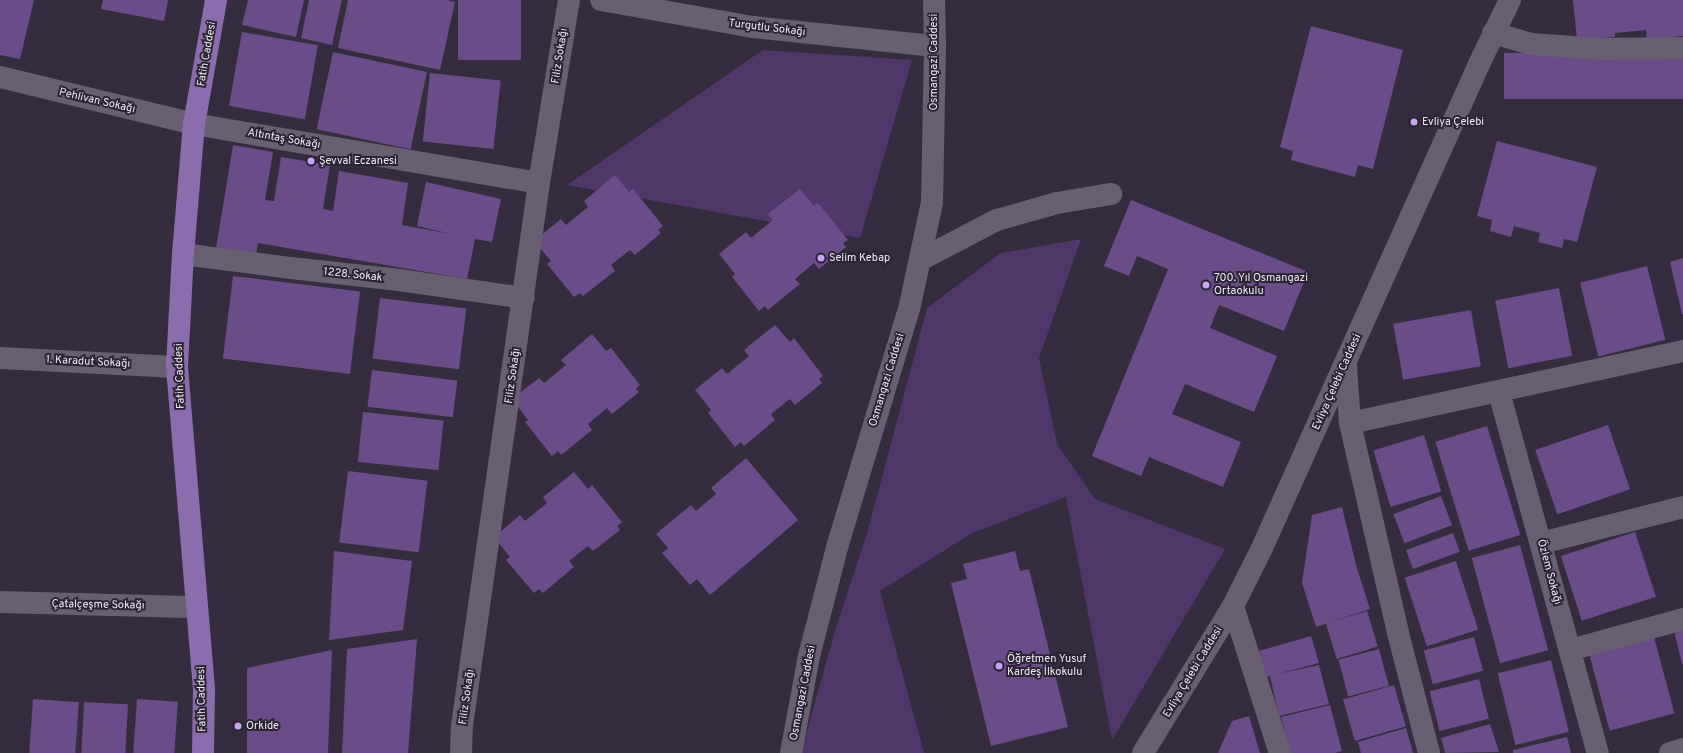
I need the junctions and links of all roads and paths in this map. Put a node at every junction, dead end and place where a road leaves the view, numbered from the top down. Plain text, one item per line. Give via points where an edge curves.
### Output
1 (216, 0) edge
2 (569, 0) edge
3 (601, 0) edge
4 (934, 0) edge
5 (1510, 0) edge
6 (1493, 33) junction
7 (935, 46) junction
8 (1683, 48) edge
9 (0, 78) edge
10 (194, 124) junction
11 (539, 183) junction
12 (1111, 194) dead end
13 (183, 254) junction
14 (920, 260) junction
15 (524, 298) junction
16 (1683, 351) edge
17 (0, 358) edge
18 (1346, 363) junction
19 (177, 367) junction
20 (1499, 392) junction
21 (1350, 423) junction
22 (1683, 507) edge
23 (1541, 543) junction
24 (0, 602) edge
25 (1233, 606) junction
26 (197, 607) junction
27 (1683, 619) edge
28 (1570, 650) junction
29 (1683, 750) edge
30 (203, 753) edge
31 (461, 753) edge
32 (791, 753) edge
33 (1143, 753) edge
34 (1280, 753) edge
35 (1429, 753) edge
36 (1598, 753) edge
37 (1670, 753) edge

1 - 10 main road, Fatih Caddesi
2 - 11 street, Filiz Sokağı
3 - 7 street, Turgutlu Sokağı via 753,27
4 - 7 street, Osmangazi Caddesi
5 - 6 street, Evliya Çelebi Caddesi
6 - 8 street via 1531,44 1601,49
6 - 18 street, Evliya Çelebi Caddesi
7 - 14 street, Osmangazi Caddesi via 932,202
9 - 10 street, Pehlivan Sokağı
10 - 11 street, Altıntaş Sokağı
10 - 13 main road, Fatih Caddesi
11 - 15 street, Filiz Sokağı
12 - 14 street via 1057,203 997,220
13 - 15 street, 1228. Sokak
13 - 19 main road, Fatih Caddesi
14 - 32 street, Osmangazi Caddesi via 910,305 838,544 809,656
15 - 31 street, Filiz Sokağı via 462,726
16 - 20 street
17 - 19 street, 1. Karadut Sokağı
18 - 21 street
18 - 25 street, Evliya Çelebi Caddesi
19 - 26 main road, Fatih Caddesi
20 - 21 street
20 - 23 street, Özlem Sokağı
21 - 35 street via 1398,633
22 - 23 street
23 - 28 street, Özlem Sokağı
24 - 26 street, Çatalçeşme Sokağı
25 - 33 street, Evliya Çelebi Caddesi
25 - 34 street
26 - 30 main road, Fatih Caddesi via 204,689
27 - 28 street
28 - 36 street, Özlem Sokağı
29 - 37 street

